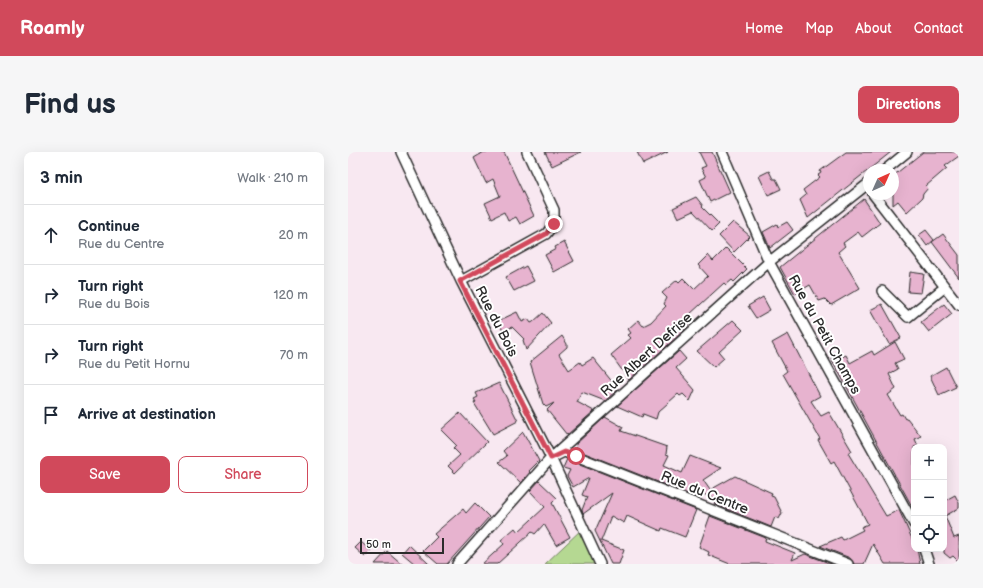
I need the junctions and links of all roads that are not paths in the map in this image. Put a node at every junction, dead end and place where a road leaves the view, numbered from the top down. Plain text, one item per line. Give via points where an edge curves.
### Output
1 (401, 152) edge
2 (527, 152) edge
3 (722, 152) edge
4 (907, 152) edge
5 (892, 164) edge
6 (863, 189) edge
7 (878, 200) edge
8 (769, 262) junction
9 (460, 281) junction
10 (945, 287) junction
11 (882, 292) dead end
12 (959, 305) edge
13 (551, 458) junction
14 (911, 519) edge
15 (925, 552) edge
16 (457, 564) edge
17 (600, 564) edge
18 (848, 564) edge
19 (929, 564) edge

1 - 9 street, Rue du Bois
2 - 9 street via 554,210 554,224 546,234
3 - 8 street, Rue du Petit Champs
4 - 5 street
6 - 8 street, Rue Albert Defrise
7 - 10 street
8 - 13 street, Rue Albert Defrise
8 - 14 street, Rue du Petit Champs
9 - 13 street, Rue du Bois
10 - 11 street via 908,317
10 - 12 street
13 - 16 street, Rue Albert Defrise
13 - 17 street, Rue du Bois
13 - 18 street, Rue du Centre via 564,452
15 - 19 street

